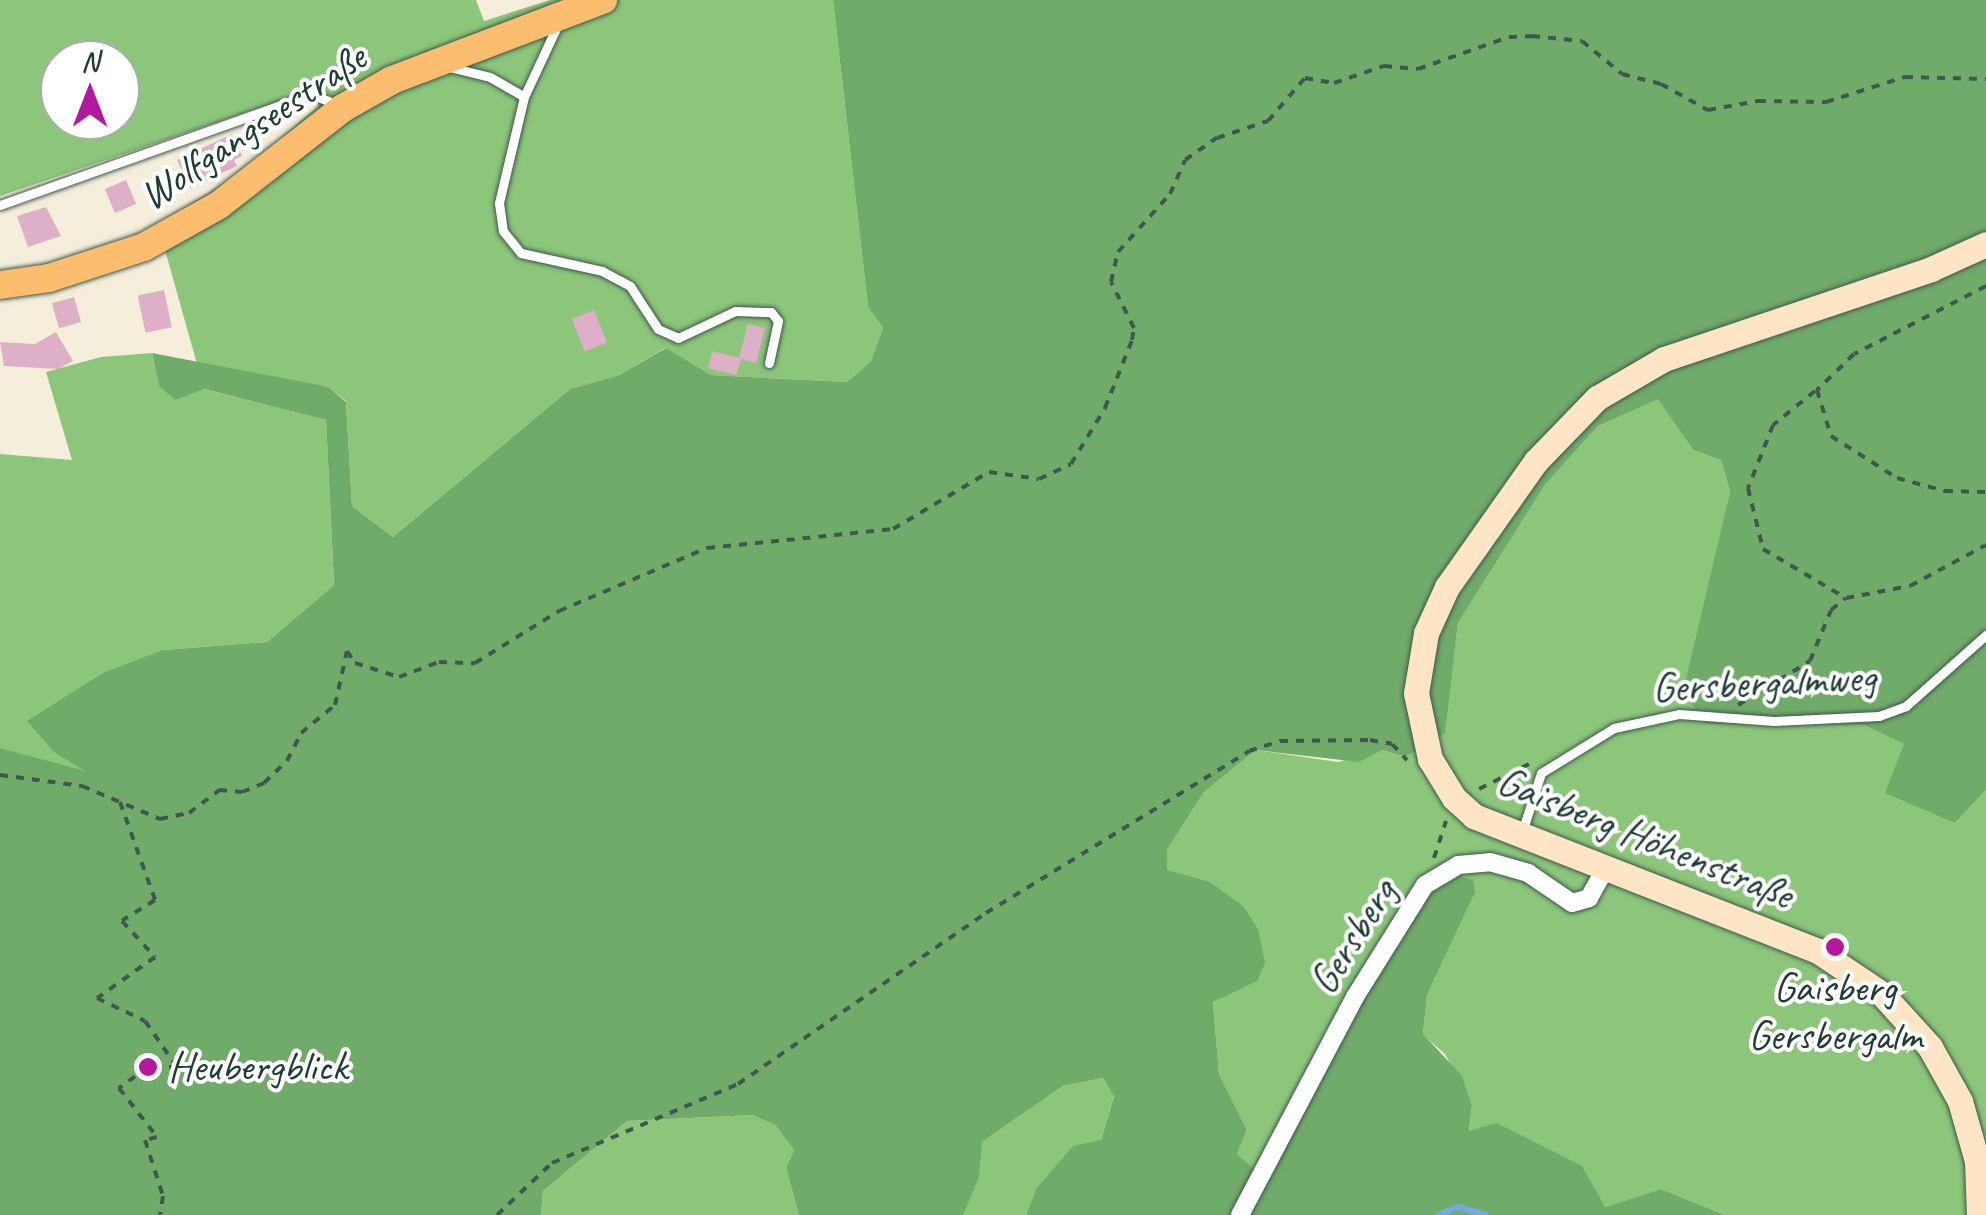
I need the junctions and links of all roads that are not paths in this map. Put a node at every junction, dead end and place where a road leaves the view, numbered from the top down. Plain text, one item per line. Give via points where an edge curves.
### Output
1 (599, 1) edge
2 (556, 16) junction
3 (440, 60) junction
4 (524, 97) junction
5 (343, 108) junction
6 (0, 205) edge
7 (1986, 244) edge
8 (0, 285) edge
9 (770, 363) dead end
10 (1986, 635) edge
11 (1519, 838) junction
12 (1604, 870) junction
13 (1240, 1215) edge
14 (1980, 1215) edge

1 - 2 main road, Wolfgangseestraße
2 - 3 main road, Wolfgangseestraße
2 - 4 lane via 559,30
3 - 4 lane via 448,70 490,77
3 - 5 main road, Wolfgangseestraße
4 - 9 lane via 499,203 503,232 521,252 602,271 630,286 658,329 678,338 735,312 771,312 778,321
5 - 6 lane via 311,94
5 - 8 main road, Wolfgangseestraße via 219,205 144,247 48,278
7 - 11 main road, Gaisberg Höhenstraße via 1639,370 1583,410 1527,472 1447,586 1422,646 1416,702 1430,759 1454,798
10 - 11 lane, Gersbergalmweg via 1906,706 1879,716 1637,722 1569,751 1541,772
11 - 12 main road, Gaisberg Höhenstraße
12 - 13 street, Gersberg via 1589,898 1572,903 1536,877 1490,862 1458,864 1428,882 1355,998
12 - 14 main road, Gaisberg Höhenstraße via 1833,958 1896,1007 1940,1063 1973,1142

